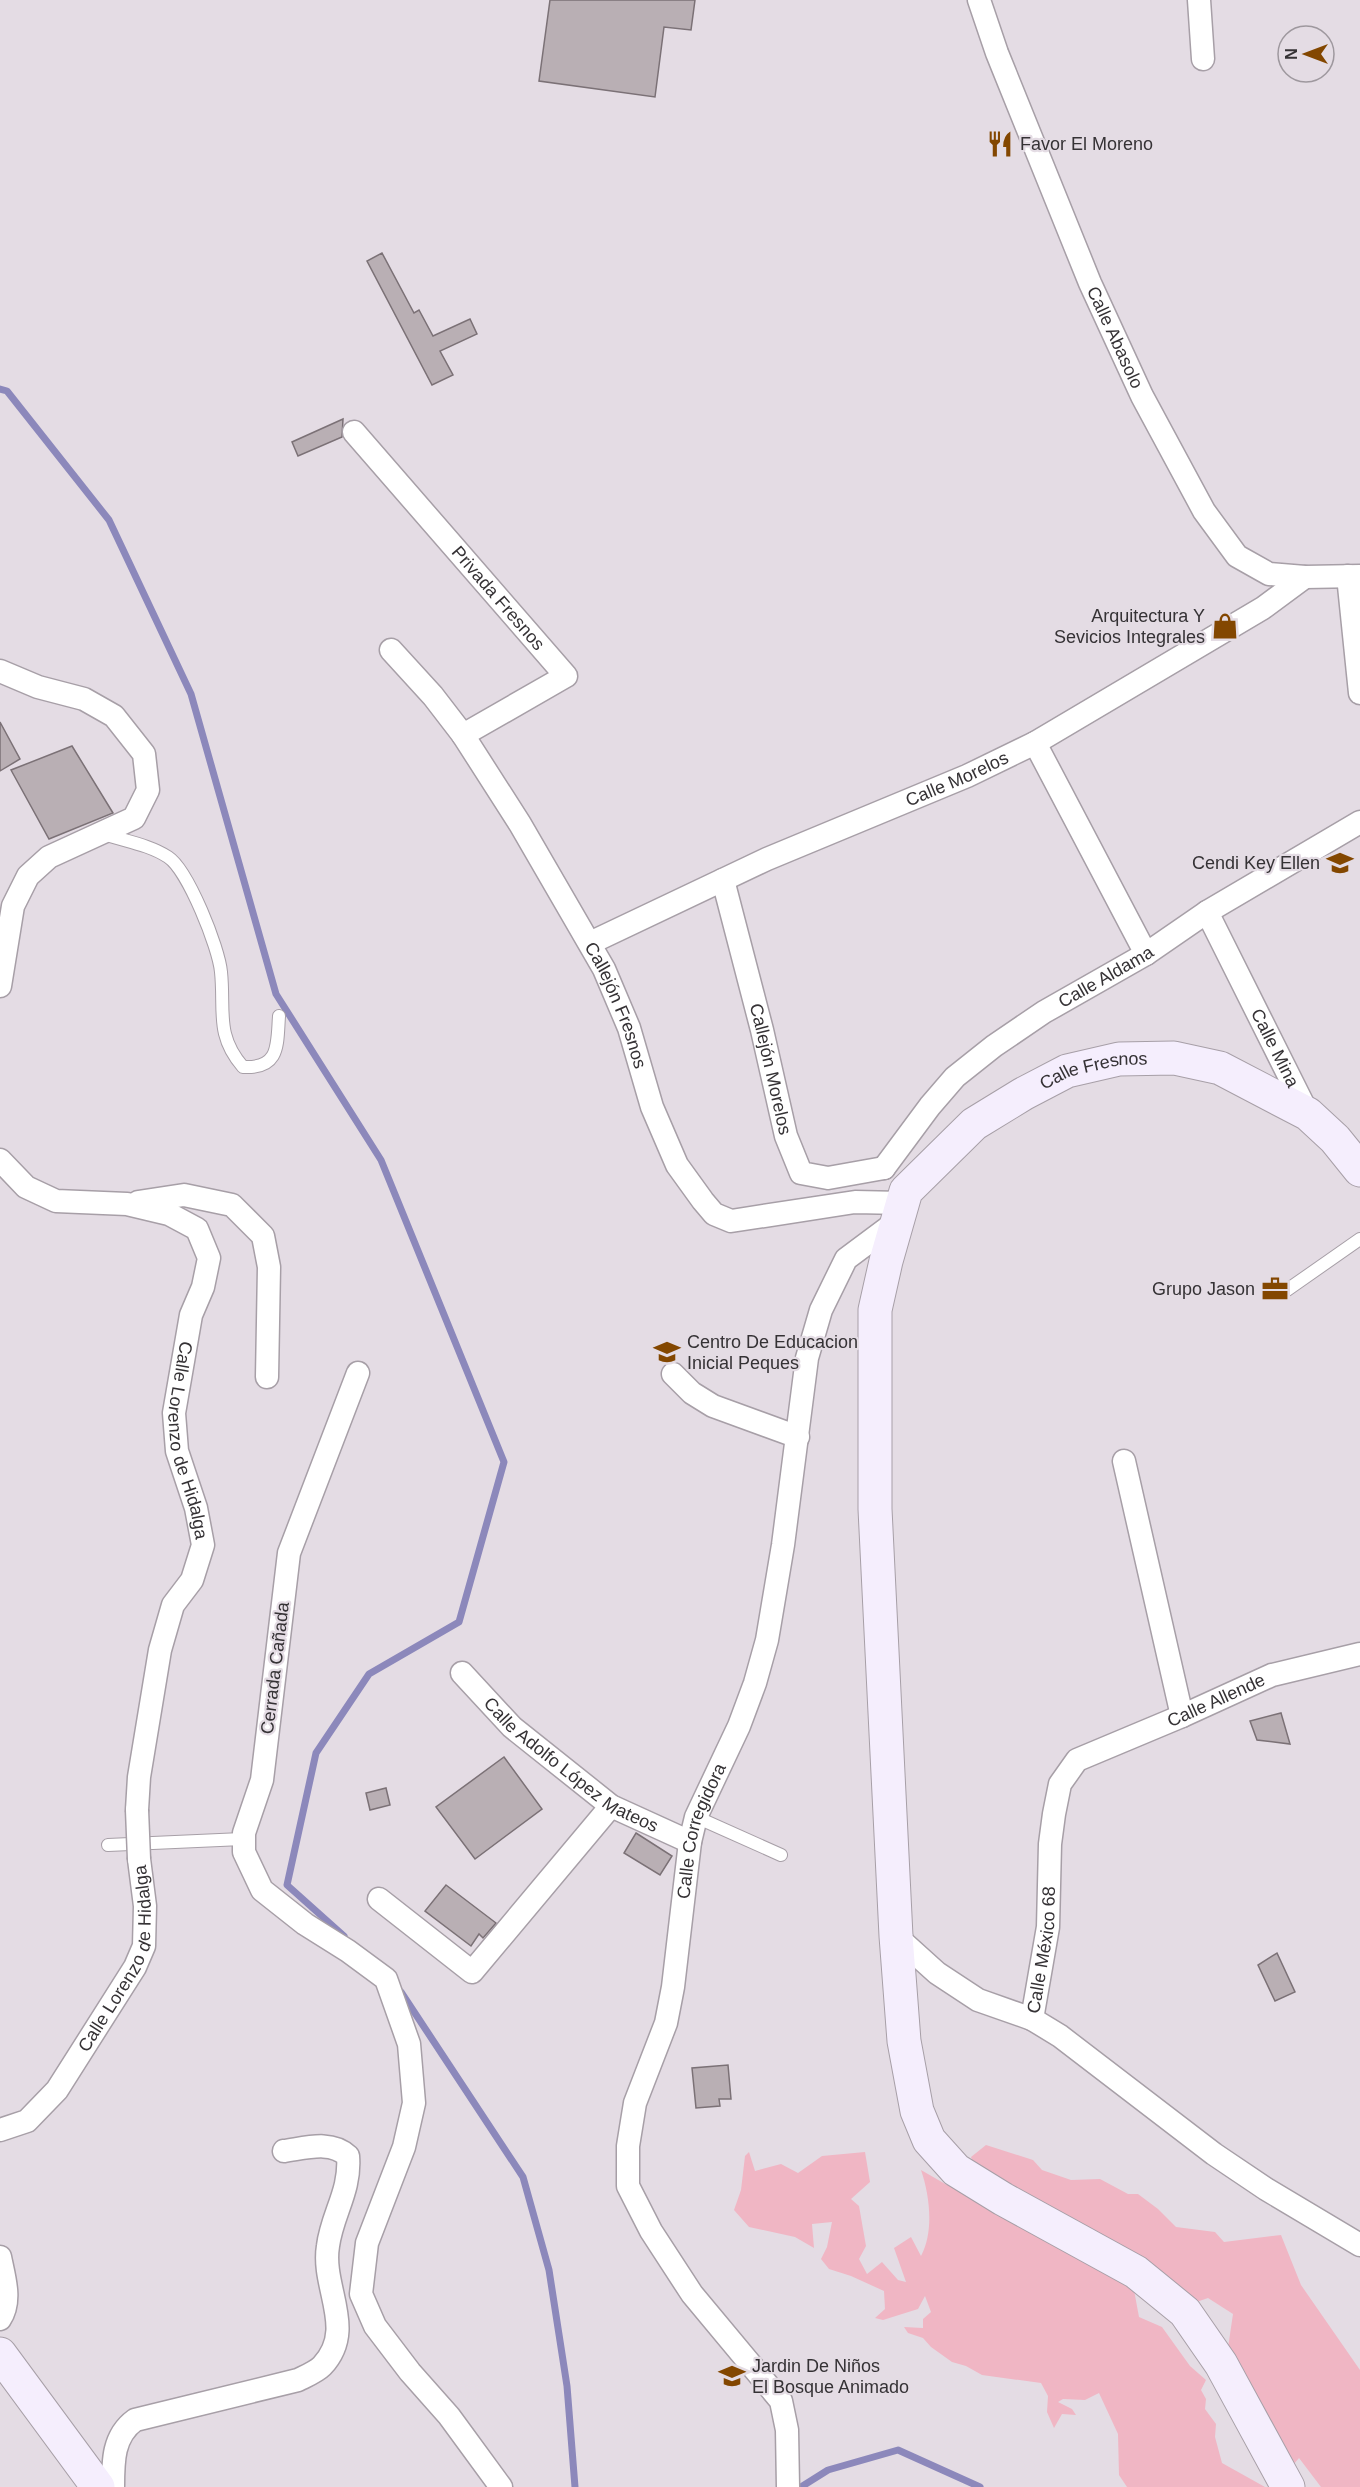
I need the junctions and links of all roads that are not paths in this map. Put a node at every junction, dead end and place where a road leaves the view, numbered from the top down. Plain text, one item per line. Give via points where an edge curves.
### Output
1 (979, 0) edge
2 (1199, 0) edge
3 (1203, 59) dead end
4 (354, 432) dead end
5 (1354, 576) edge
6 (1305, 577) junction
7 (391, 650) dead end
8 (0, 671) edge
9 (1360, 693) edge
10 (463, 735) junction
11 (1035, 743) junction
12 (1360, 822) edge
13 (102, 834) junction
14 (723, 880) junction
15 (1207, 912) junction
16 (590, 943) junction
17 (1146, 954) junction
18 (0, 986) edge
19 (279, 1017) dead end
20 (1308, 1114) junction
21 (0, 1160) edge
22 (1360, 1170) edge
23 (897, 1196) junction
24 (128, 1204) junction
25 (1360, 1239) edge
26 (1287, 1290) dead end
27 (358, 1373) dead end
28 (673, 1374) dead end
29 (267, 1377) dead end
30 (798, 1437) junction
31 (1124, 1461) dead end
32 (1360, 1654) edge
33 (462, 1673) dead end
34 (1182, 1716) junction
35 (1077, 1760) joint
36 (611, 1806) junction
37 (696, 1817) junction
38 (242, 1839) junction
39 (690, 1842) junction
40 (108, 1845) dead end
41 (781, 1855) dead end
42 (379, 1899) dead end
43 (897, 1936) junction
44 (1032, 2019) junction
45 (0, 2130) edge
46 (284, 2151) dead end
47 (1360, 2245) edge
48 (0, 2257) edge
49 (0, 2319) edge
50 (0, 2355) edge
51 (98, 2487) edge
52 (113, 2487) edge
53 (501, 2487) edge
54 (788, 2487) edge
55 (1288, 2487) edge

1 - 6 street, Calle Abasolo via 1090,282 1142,396 1204,511 1237,556 1269,574
2 - 3 street
4 - 10 street, Privada Fresnos via 566,676
5 - 6 street, Calle Abasolo
5 - 9 street, Calle Abasolo
6 - 11 street, Calle Morelos via 1263,608
7 - 10 street, Callejón Fresnos
8 - 13 street via 38,687 84,699 114,716 144,754 148,790 134,818
10 - 16 street, Callejón Fresnos
11 - 14 street, Calle Morelos via 968,776
11 - 17 street
12 - 15 street, Calle Aldama
13 - 18 street via 49,857 28,876 13,906
13 - 19 lane via 170,858 182,873 211,934 221,970 224,1032 231,1052 243,1067 258,1068 270,1062 278,1044
14 - 16 street, Calle Morelos
14 - 23 street, Callejón Morelos via 786,1137 801,1173
15 - 17 street, Calle Aldama
15 - 20 street, Calle Mina
16 - 23 street, Callejón Fresnos via 629,1028 652,1107 677,1165 714,1214 730,1221
17 - 23 street, Calle Aldama via 1044,1012 956,1077 930,1106
20 - 22 street, Calle Mina
20 - 23 street, Calle Fresnos via 1220,1068 1174,1058 1119,1059 1067,1071 974,1124
21 - 24 street, Calle Lorenzo de Hidalga via 26,1187 56,1201
23 - 30 street, Calle Corregidora via 846,1260 821,1310 807,1358
23 - 43 street via 875,1310 873,1383 875,1509
24 - 29 street via 184,1195 232,1205 263,1236 269,1267
24 - 45 street, Calle Lorenzo de Hidalga, bridge via 169,1214 197,1229 209,1258 203,1287 191,1315 174,1413 177,1451 196,1508 203,1545 192,1580 173,1605 160,1650 139,1777 144,1946 135,1967 57,2090 27,2121
25 - 26 lane
27 - 38 street, Cerrada Cañada via 289,1553 262,1780
28 - 30 street via 713,1406
30 - 37 street, Calle Corregidora via 767,1640 739,1726
31 - 34 street
32 - 34 street, Calle Allende via 1272,1675
33 - 36 street, Calle Adolfo López Mateos via 512,1727
34 - 35 street, Calle Allende
35 - 44 street, Calle México 68 via 1060,1784 1054,1814 1048,1927
36 - 39 street, Calle Adolfo López Mateos
36 - 42 street via 472,1972
37 - 39 street, Calle Corregidora
37 - 41 lane
38 - 40 lane
38 - 53 street via 262,1890 386,1979 408,2044 414,2103 404,2147 366,2243 360,2294 375,2326
39 - 54 street, Calle Corregidora via 673,1987 658,2045 635,2103 628,2146 628,2186 651,2231 692,2294 781,2401 787,2430
43 - 44 street, Calle México 68 via 938,1973 978,2001
43 - 55 street via 904,2041 917,2111 929,2140 956,2170 1136,2272 1185,2312 1221,2364
44 - 47 street via 1060,2036 1214,2154
46 - 52 street via 322,2146 340,2149 348,2156 350,2174 328,2245 327,2269 339,2328 334,2349 321,2367 298,2380 135,2420 124,2428 113,2455
48 - 49 street via 7,2291
50 - 51 street

